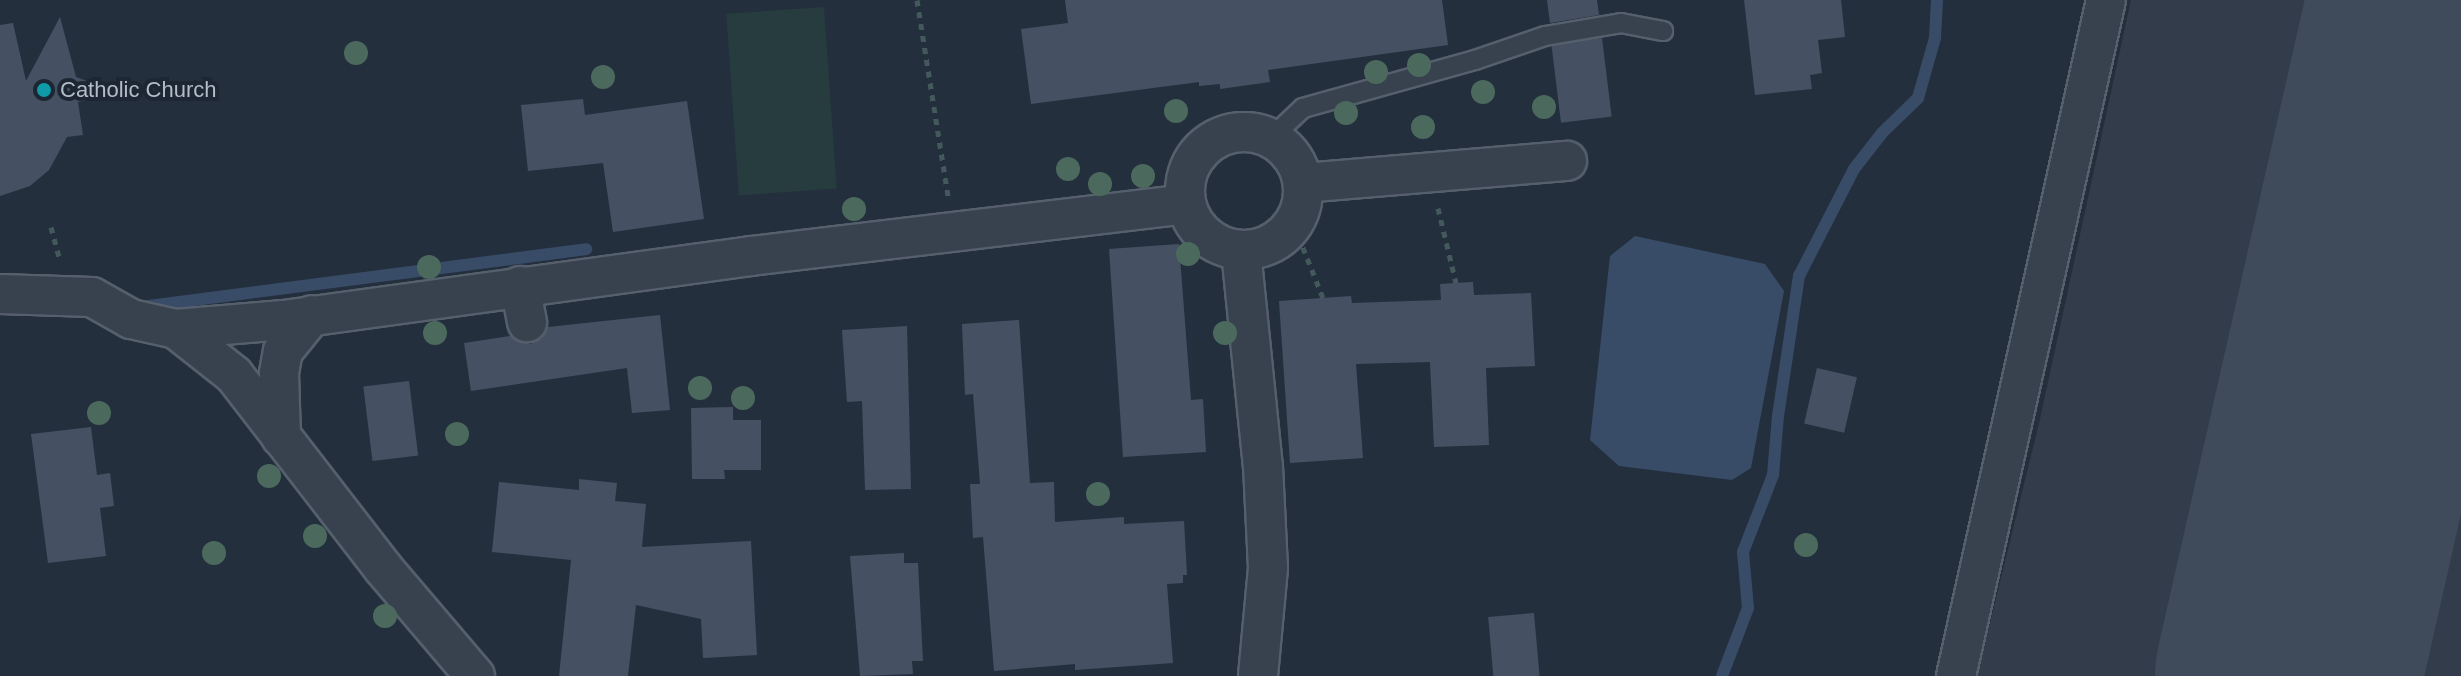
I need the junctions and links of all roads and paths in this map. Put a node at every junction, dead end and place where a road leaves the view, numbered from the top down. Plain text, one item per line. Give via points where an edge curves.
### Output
1 (917, 0) edge
2 (2106, 0) edge
3 (1663, 31) dead end
4 (1271, 138) junction
5 (1567, 161) dead end
6 (1429, 172) junction
7 (1303, 183) junction
8 (1186, 204) junction
9 (1294, 225) junction
10 (51, 227) dead end
11 (953, 233) junction
12 (1241, 251) junction
13 (60, 260) dead end
14 (1456, 283) dead end
15 (0, 294) edge
16 (1323, 298) dead end
17 (312, 315) junction
18 (176, 329) junction
19 (281, 437) junction
20 (475, 676) edge
21 (1258, 676) edge
22 (1956, 676) edge

1 - 11 path
2 - 22 street
3 - 4 lane via 1621,23 1545,36 1303,108
4 - 7 street via 1287,149
4 - 8 street via 1253,132 1215,138 1190,166 1184,184
5 - 6 street
6 - 7 street
6 - 14 path
7 - 9 street
8 - 11 street
8 - 12 street via 1206,237
9 - 12 street via 1280,239
9 - 16 path
10 - 13 path
11 - 17 street via 524,304
12 - 21 street via 1268,568
15 - 18 street via 92,297 131,319
17 - 18 street
17 - 19 street via 283,351
18 - 19 street via 234,375
19 - 20 street

